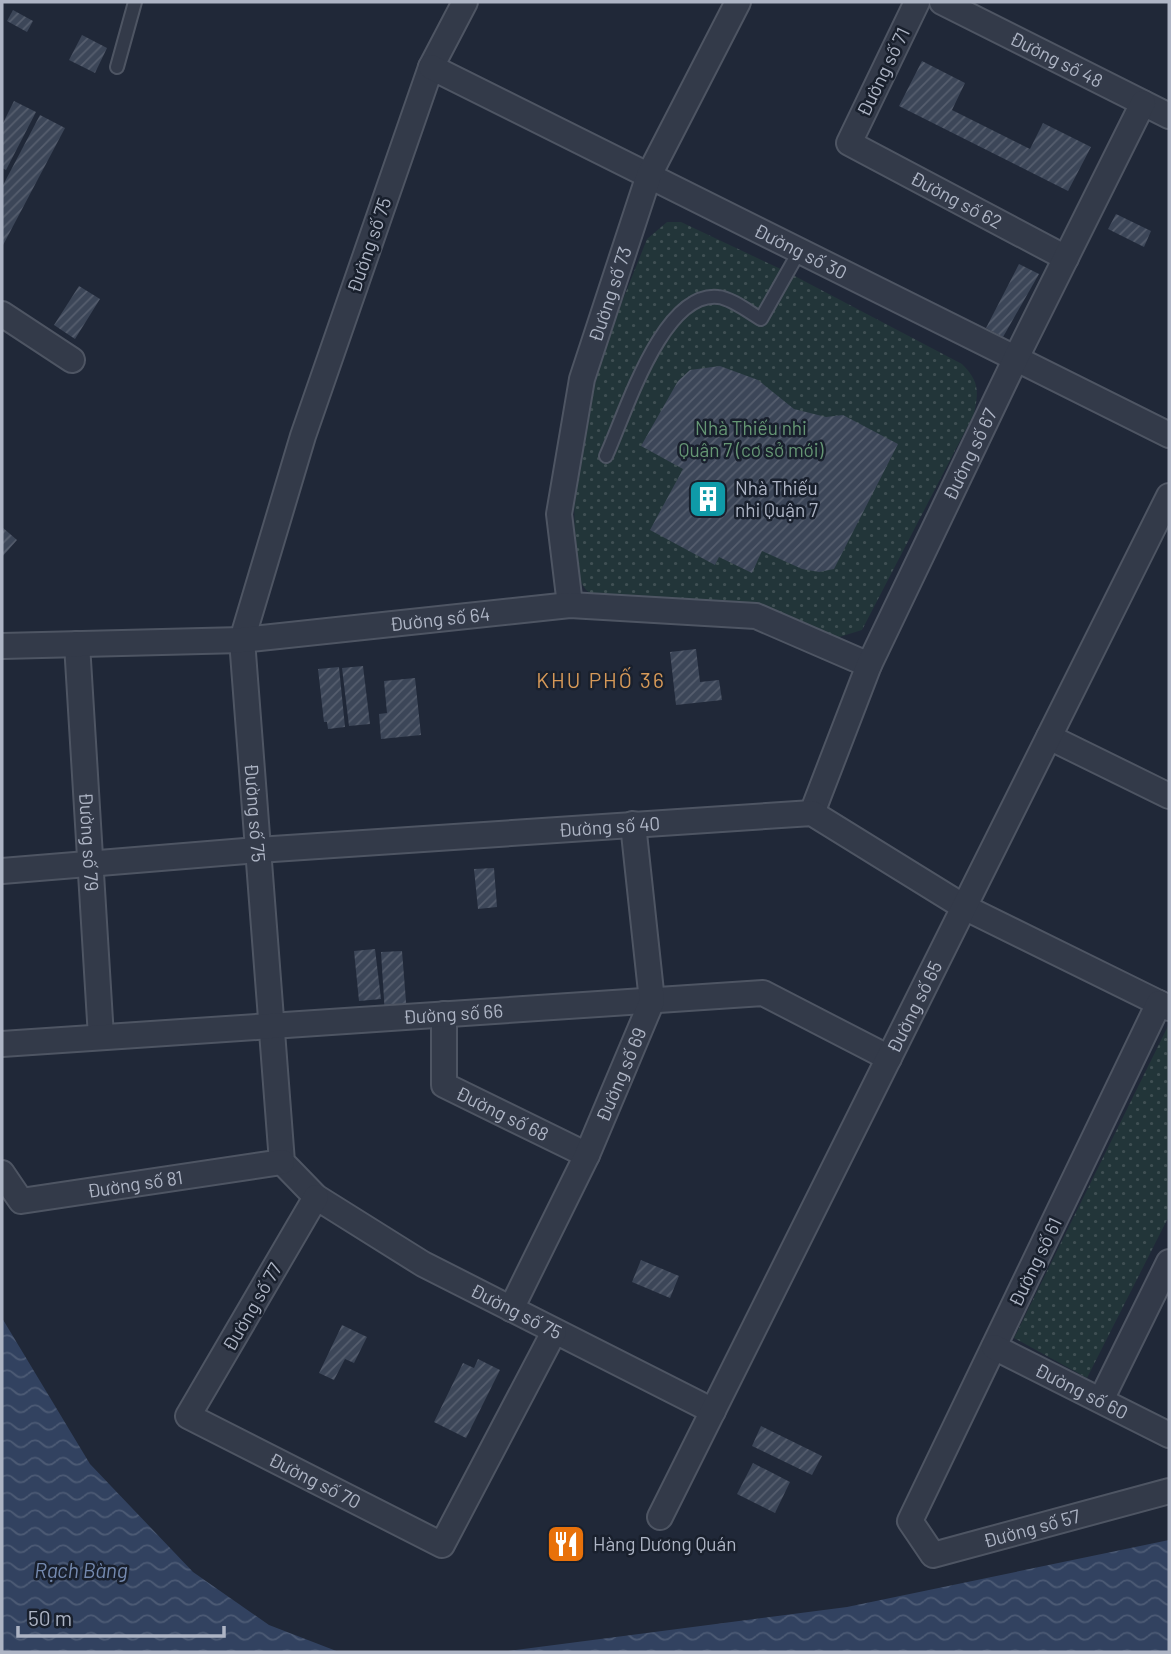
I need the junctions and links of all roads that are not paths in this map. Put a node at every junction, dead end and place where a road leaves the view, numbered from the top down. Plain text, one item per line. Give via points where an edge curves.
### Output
1 (135, 2) edge
2 (465, 2) edge
3 (738, 2) edge
4 (917, 2) edge
5 (942, 2) edge
6 (117, 67) dead end
7 (431, 67) junction
8 (1143, 103) junction
9 (1169, 116) edge
10 (849, 143) joint
11 (649, 175) junction
12 (800, 250) junction
13 (1066, 258) junction
14 (2, 314) edge
15 (1016, 358) junction
16 (72, 360) dead end
17 (1169, 435) edge
18 (606, 456) dead end
19 (1169, 496) edge
20 (570, 605) junction
21 (243, 640) junction
22 (77, 644) junction
23 (2, 646) edge
24 (869, 665) junction
25 (1049, 737) junction
26 (1169, 796) edge
27 (812, 813) junction
28 (632, 824) junction
29 (258, 850) junction
30 (90, 863) junction
31 (2, 871) edge
32 (964, 906) junction
33 (652, 1001) junction
34 (1164, 1005) edge
35 (444, 1014) junction
36 (273, 1026) junction
37 (101, 1037) junction
38 (2, 1044) edge
39 (889, 1058) junction
40 (587, 1155) junction
41 (282, 1161) junction
42 (2, 1173) edge
43 (316, 1197) junction
44 (1169, 1262) edge
45 (511, 1309) junction
46 (554, 1332) junction
47 (994, 1347) junction
48 (1101, 1400) junction
49 (713, 1411) junction
50 (188, 1416) joint
51 (1169, 1435) edge
52 (1169, 1491) edge
53 (660, 1517) dead end
54 (910, 1521) joint

1 - 6 lane
2 - 7 street, Đường số 75
3 - 11 street, Đường số 73
4 - 10 street, Đường số 71
5 - 8 street, Đường số 48
7 - 11 street, Đường số 30
7 - 21 street, Đường số 75 via 303,436
8 - 9 street, Đường số 48
8 - 13 street, Đường số 67
10 - 13 street, Đường số 62
11 - 12 street, Đường số 30
11 - 20 street, Đường số 73 via 582,379 559,514
12 - 15 street, Đường số 30
12 - 18 lane via 761,318 718,297 692,302 676,314 653,350
13 - 15 street, Đường số 67
14 - 16 street
15 - 17 street, Đường số 30
15 - 24 street, Đường số 67
19 - 25 street, Đường số 65
20 - 21 street, Đường số 64
20 - 24 street, Đường số 64 via 756,616
21 - 22 street, Đường số 64
21 - 29 street, Đường số 75
22 - 23 street, Đường số 64
22 - 30 street, Đường số 79
24 - 27 street, Đường số 67
25 - 26 street
25 - 32 street, Đường số 65
27 - 28 street, Đường số 40
27 - 32 street
28 - 29 street, Đường số 40
28 - 33 street, Đường số 69
29 - 30 street, Đường số 40
29 - 36 street, Đường số 75
30 - 31 street, Đường số 40
30 - 37 street, Đường số 79
32 - 34 street
32 - 39 street, Đường số 65
33 - 35 street, Đường số 66
33 - 39 street, Đường số 66 via 763,993
33 - 40 street, Đường số 69
34 - 47 street, Đường số 61
35 - 36 street, Đường số 66
35 - 40 street, Đường số 68 via 444,1085
36 - 37 street, Đường số 66
36 - 41 street, Đường số 75
37 - 38 street, Đường số 66
39 - 49 street, Đường số 65
40 - 45 street, Đường số 69
41 - 42 street, Đường số 81 via 21,1201
41 - 43 street, Đường số 75
43 - 45 street, Đường số 75 via 423,1265
43 - 50 street, Đường số 77
44 - 48 street
45 - 46 street, Đường số 75
46 - 49 street, Đường số 75
46 - 50 street, Đường số 70 via 442,1545
47 - 48 street, Đường số 60
47 - 54 street, Đường số 61
48 - 51 street, Đường số 60
49 - 53 street, Đường số 65
52 - 54 street, Đường số 57 via 933,1555

